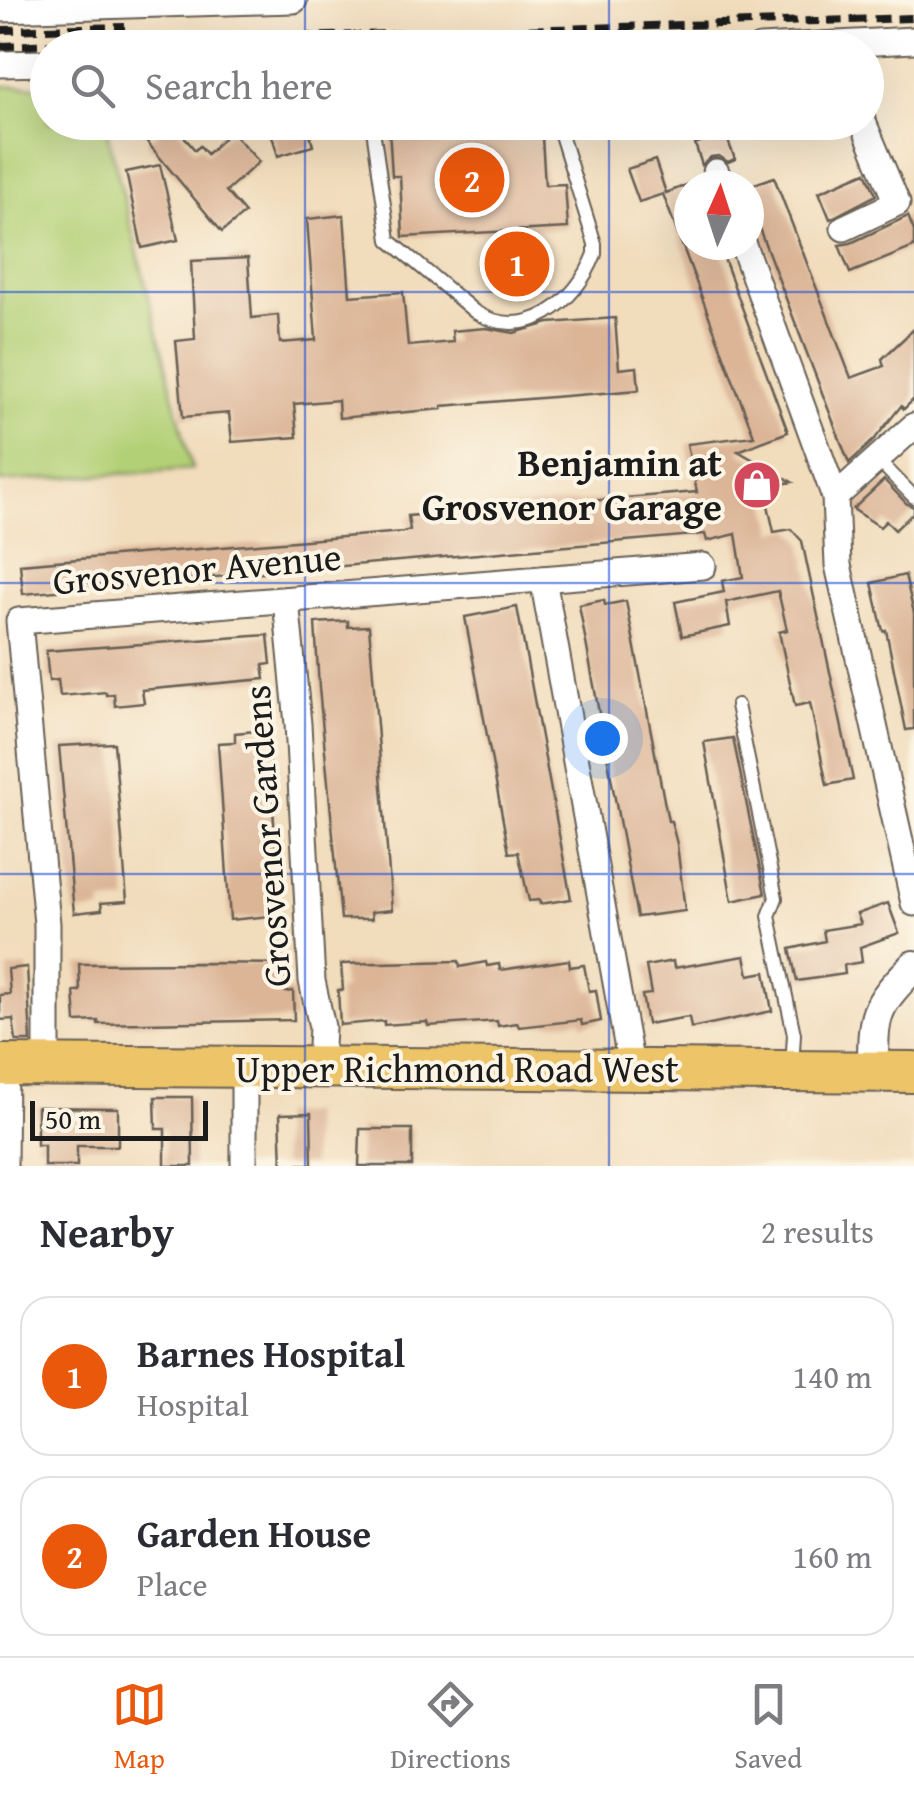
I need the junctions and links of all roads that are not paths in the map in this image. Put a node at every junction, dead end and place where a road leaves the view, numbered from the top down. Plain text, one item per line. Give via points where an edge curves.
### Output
1 (294, 0) edge
2 (253, 1) edge
3 (0, 8) edge
4 (914, 40) edge
5 (884, 43) edge
6 (30, 63) edge
7 (0, 64) edge
8 (374, 140) edge
9 (563, 140) edge
10 (871, 140) edge
11 (844, 228) dead end
12 (748, 260) edge
13 (914, 426) edge
14 (880, 460) junction
15 (835, 497) junction
16 (914, 497) edge
17 (703, 566) dead end
18 (544, 579) junction
19 (286, 600) junction
20 (737, 704) dead end
21 (914, 903) edge
22 (914, 966) edge
23 (47, 1064) junction
24 (3, 1065) edge
25 (320, 1066) junction
26 (244, 1069) junction
27 (632, 1071) junction
28 (792, 1071) junction
29 (873, 1072) junction
30 (914, 1072) edge
31 (4, 1166) edge
32 (244, 1166) edge

1 - 2 street
2 - 3 street
4 - 5 street
6 - 7 street
8 - 9 lane via 388,240 475,312 515,323 552,311 595,254
10 - 11 street via 897,203
12 - 15 street
13 - 14 street
14 - 15 street
14 - 16 lane
15 - 21 street via 838,565
17 - 18 street, Grosvenor Avenue
18 - 19 street, Grosvenor Avenue
18 - 27 street
19 - 23 street, Grosvenor Avenue via 19,621 47,924
19 - 25 street, Grosvenor Gardens
20 - 28 lane via 776,898 768,916 794,1034
22 - 29 street via 876,1014
23 - 24 highway, Upper Richmond Road West
23 - 26 highway, Upper Richmond Road West
24 - 31 street
25 - 26 highway, Upper Richmond Road West
25 - 27 highway, Upper Richmond Road West
26 - 32 street
27 - 28 highway, Upper Richmond Road West
28 - 29 highway, Upper Richmond Road West
29 - 30 highway, Upper Richmond Road West

